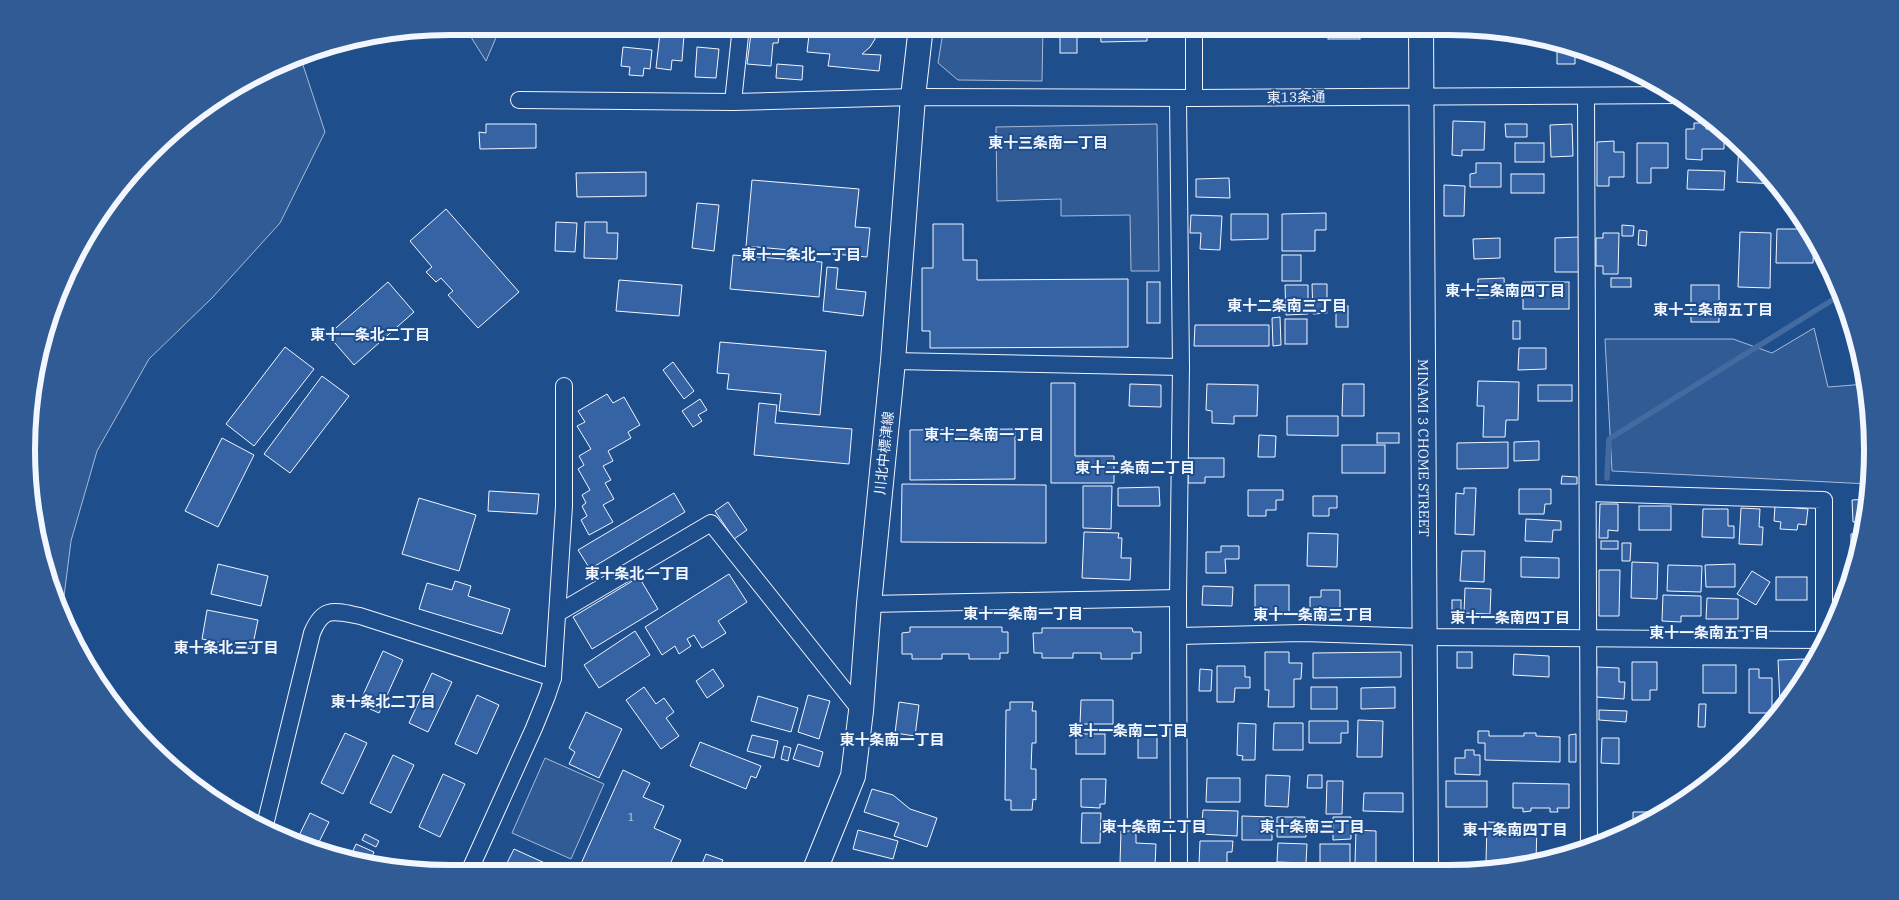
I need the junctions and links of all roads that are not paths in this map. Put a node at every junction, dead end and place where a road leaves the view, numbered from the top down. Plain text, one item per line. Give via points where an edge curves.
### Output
1 (740, 35) edge
2 (920, 35) edge
3 (1193, 35) edge
4 (1421, 35) edge
5 (1664, 95) edge
6 (1421, 96) junction
7 (1586, 96) junction
8 (913, 97) junction
9 (1186, 98) junction
10 (518, 100) dead end
11 (733, 102) junction
12 (893, 361) junction
13 (1182, 367) junction
14 (564, 386) dead end
15 (1588, 493) junction
16 (1178, 598) junction
17 (869, 604) junction
18 (558, 613) junction
19 (1824, 627) edge
20 (1179, 636) junction
21 (1424, 637) junction
22 (1588, 638) junction
23 (1818, 640) edge
24 (553, 678) junction
25 (861, 711) junction
26 (266, 822) edge
27 (1589, 840) edge
28 (472, 865) edge
29 (817, 865) edge
30 (1179, 865) edge
31 (1426, 865) edge

1 - 11 street
2 - 8 main road, 川北中標津線
3 - 9 street
4 - 6 main road, MINAMI 3 CHOME STREET
5 - 7 street, 東13条通
6 - 7 street, 東13条通
6 - 9 street, 東13条通
6 - 21 main road, MINAMI 3 CHOME STREET
7 - 15 street
8 - 9 street, 東13条通
8 - 11 street, 東13条通
8 - 12 main road, 川北中標津線
9 - 13 street
10 - 11 street, 東13条通
12 - 13 street
12 - 17 main road, 川北中標津線
13 - 16 street
14 - 18 street via 564,506
15 - 19 street via 1824,500
15 - 22 street
16 - 17 street
16 - 20 street
17 - 25 main road, 川北中標津線
18 - 24 street
18 - 25 street via 711,523
20 - 21 street via 1303,633
20 - 30 street
21 - 22 street
21 - 31 main road, MINAMI 3 CHOME STREET
22 - 23 street
22 - 27 street
24 - 26 street via 360,616 328,612 318,619 312,633
24 - 28 street
25 - 29 main road, 川北中標津線 via 853,776

